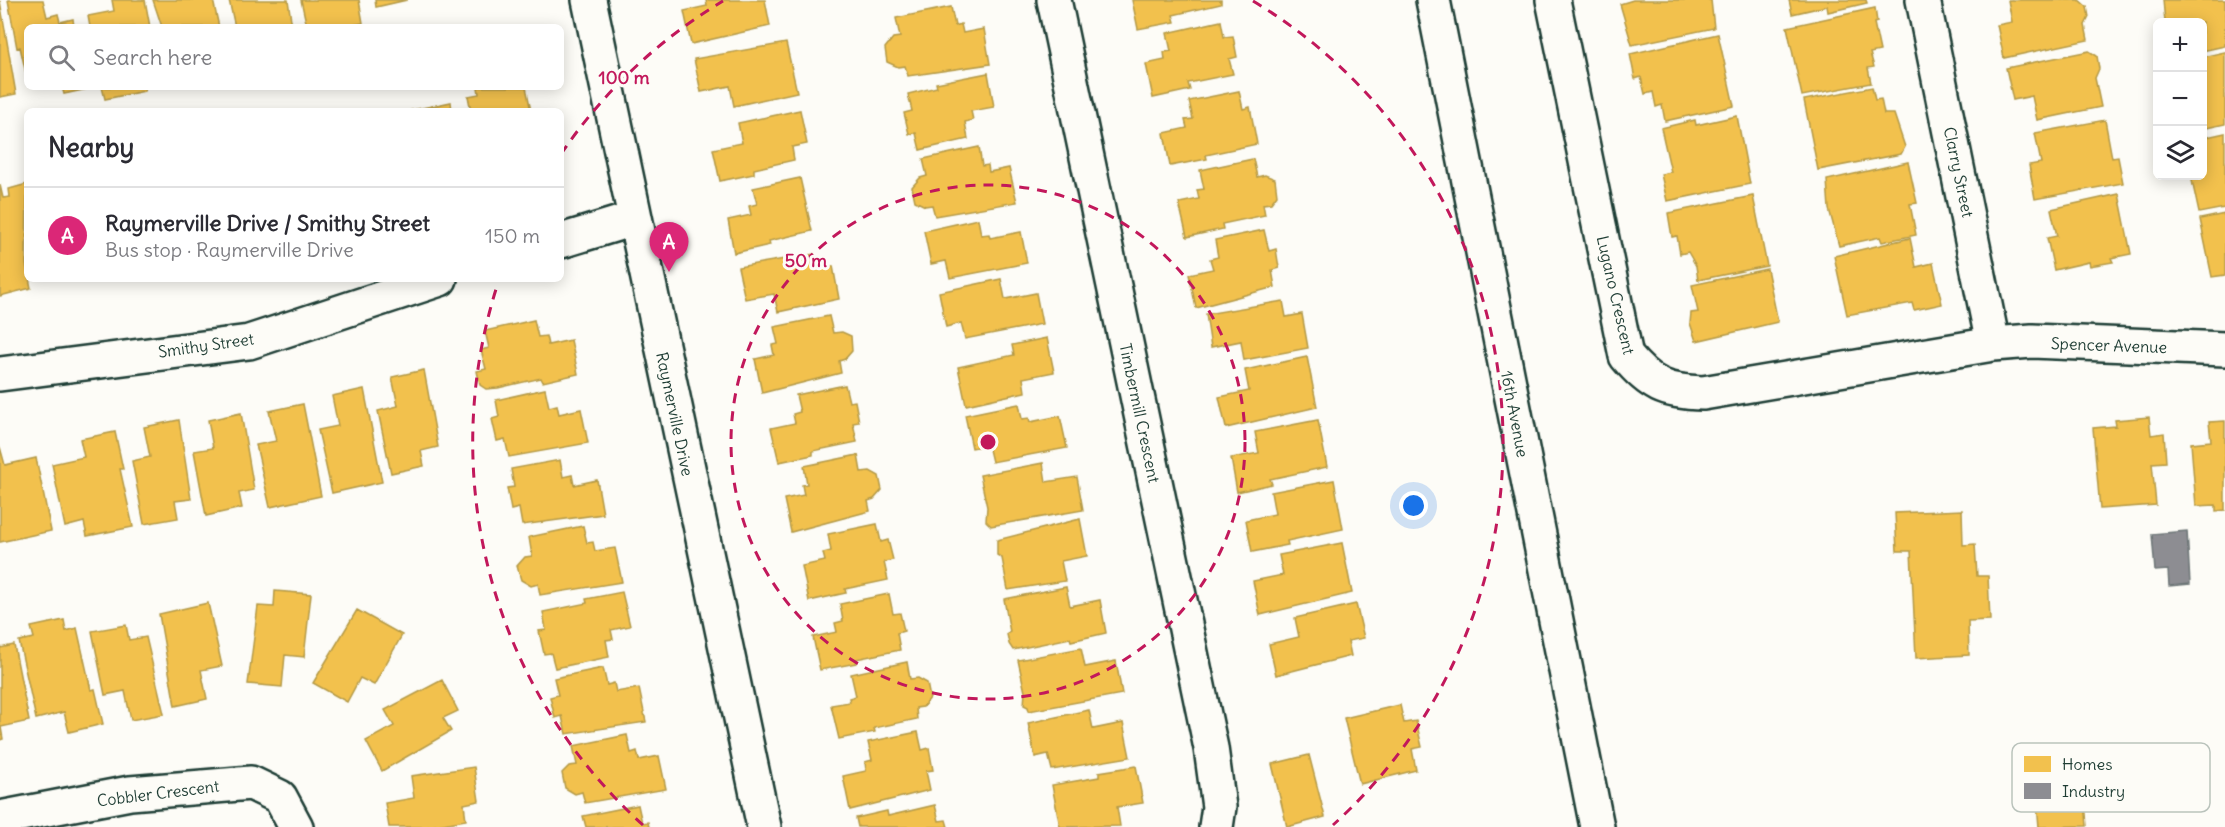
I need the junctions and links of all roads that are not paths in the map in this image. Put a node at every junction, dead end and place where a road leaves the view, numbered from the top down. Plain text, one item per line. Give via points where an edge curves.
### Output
1 (589, 0) edge
2 (1054, 0) edge
3 (1433, 0) edge
4 (1553, 0) edge
5 (1923, 0) edge
6 (633, 219) junction
7 (564, 240) edge
8 (432, 282) edge
9 (1994, 344) junction
10 (2225, 350) edge
11 (0, 374) edge
12 (0, 818) edge
13 (296, 827) edge
14 (764, 827) edge
15 (1216, 827) edge
16 (1597, 827) edge

1 - 6 street, Raymerville Drive
2 - 15 street, Timbermill Crescent via 1210,748 1219,807
3 - 16 street, 16th Avenue
4 - 9 street, Lugano Crescent via 1626,356 1643,376 1663,388 1703,393
5 - 9 street, Clarry Street
6 - 7 street
6 - 14 street, Raymerville Drive
8 - 11 street, Smithy Street via 249,342
9 - 10 street, Spencer Avenue via 2032,341
12 - 13 street, Cobbler Crescent via 130,793 251,783 280,797

